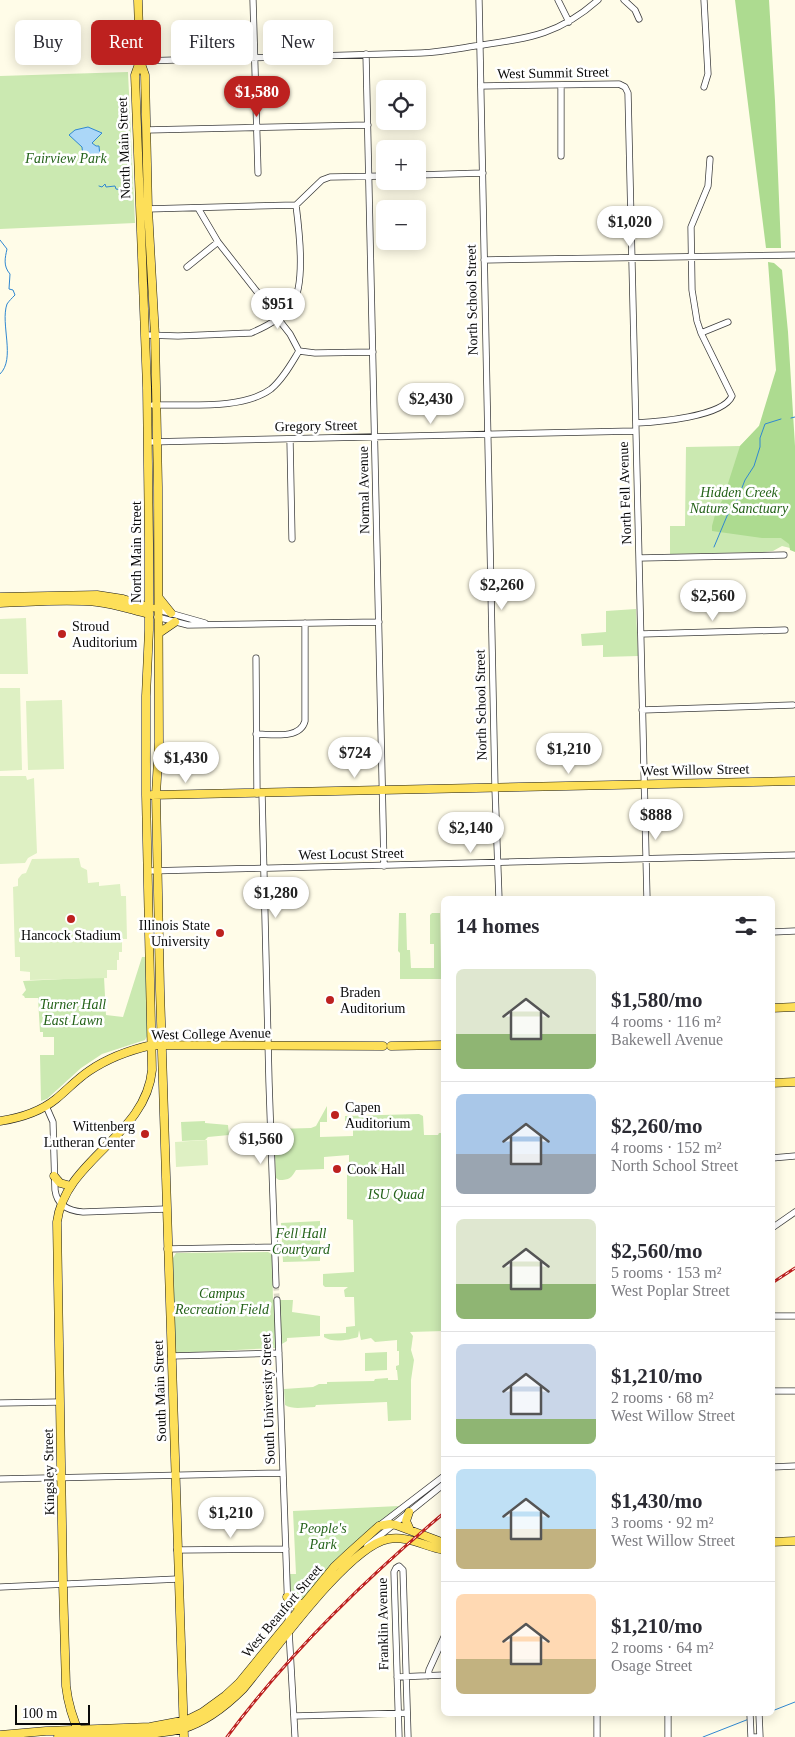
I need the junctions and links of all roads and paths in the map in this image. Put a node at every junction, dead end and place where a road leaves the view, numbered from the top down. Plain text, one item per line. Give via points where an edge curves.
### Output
1 (138, 0) edge
2 (253, 0) edge
3 (479, 0) edge
4 (558, 0) edge
5 (598, 0) edge
6 (624, 0) edge
7 (704, 0) edge
8 (639, 19) dead end
9 (139, 20) edge
10 (569, 22) junction
11 (480, 46) junction
12 (366, 54) junction
13 (254, 58) junction
14 (161, 60) edge
15 (138, 65) edge
16 (141, 65) edge
17 (561, 85) junction
18 (481, 86) junction
19 (625, 87) joint
20 (704, 87) dead end
21 (368, 125) junction
22 (257, 128) junction
23 (146, 130) junction
24 (561, 156) dead end
25 (710, 159) dead end
26 (258, 173) dead end
27 (483, 173) junction
28 (426, 175) edge
29 (370, 176) junction
30 (376, 176) edge
31 (296, 205) junction
32 (198, 208) junction
33 (146, 209) junction
34 (218, 242) junction
35 (795, 255) edge
36 (690, 257) junction
37 (632, 258) junction
38 (484, 260) junction
39 (187, 267) dead end
40 (277, 318) junction
41 (728, 322) dead end
42 (701, 334) junction
43 (146, 335) junction
44 (155, 336) junction
45 (299, 351) junction
46 (374, 352) junction
47 (147, 405) junction
48 (156, 405) junction
49 (636, 423) junction
50 (636, 431) junction
51 (487, 434) junction
52 (375, 438) junction
53 (290, 440) junction
54 (148, 442) junction
55 (158, 442) junction
56 (292, 539) dead end
57 (784, 555) dead end
58 (639, 558) junction
59 (149, 589) junction
60 (0, 596) edge
61 (159, 598) junction
62 (132, 602) junction
63 (0, 603) edge
64 (137, 610) junction
65 (149, 611) junction
66 (170, 613) junction
67 (159, 614) junction
68 (175, 622) junction
69 (379, 622) junction
70 (305, 624) junction
71 (215, 626) junction
72 (149, 630) junction
73 (785, 630) dead end
74 (159, 633) junction
75 (641, 634) junction
76 (256, 658) dead end
77 (793, 705) dead end
78 (642, 710) junction
79 (256, 734) junction
80 (795, 781) edge
81 (644, 784) junction
82 (495, 788) junction
83 (382, 790) junction
84 (259, 794) junction
85 (156, 795) junction
86 (146, 796) junction
87 (795, 855) edge
88 (646, 860) junction
89 (497, 863) junction
90 (384, 866) junction
91 (264, 869) junction
92 (158, 870) junction
93 (148, 871) junction
94 (499, 896) edge
95 (647, 896) edge
96 (795, 931) edge
97 (775, 932) edge
98 (795, 1007) edge
99 (775, 1008) edge
100 (162, 1044) junction
101 (152, 1045) junction
102 (441, 1045) edge
103 (268, 1046) junction
104 (795, 1082) edge
105 (775, 1083) edge
106 (46, 1106) junction
107 (0, 1121) edge
108 (775, 1158) edge
109 (793, 1158) edge
110 (54, 1176) junction
111 (71, 1186) junction
112 (61, 1204) junction
113 (166, 1209) junction
114 (795, 1212) edge
115 (775, 1226) edge
116 (275, 1247) junction
117 (167, 1249) junction
118 (276, 1285) tunnel mouth
119 (277, 1300) tunnel mouth
120 (775, 1316) edge
121 (795, 1316) edge
122 (278, 1353) junction
123 (171, 1356) junction
124 (775, 1391) edge
125 (795, 1391) edge
126 (60, 1402) junction
127 (0, 1403) edge
128 (795, 1466) edge
129 (775, 1467) edge
130 (283, 1473) junction
131 (175, 1475) junction
132 (62, 1478) junction
133 (441, 1478) edge
134 (0, 1479) edge
135 (441, 1486) edge
136 (409, 1512) junction
137 (393, 1524) junction
138 (379, 1526) junction
139 (410, 1530) junction
140 (795, 1541) edge
141 (441, 1542) edge
142 (775, 1542) edge
143 (286, 1549) junction
144 (441, 1549) edge
145 (177, 1550) junction
146 (356, 1556) junction
147 (178, 1579) junction
148 (63, 1584) junction
149 (0, 1587) edge
150 (287, 1597) junction
151 (304, 1603) junction
152 (289, 1621) junction
153 (289, 1631) junction
154 (441, 1644) edge
155 (441, 1675) edge
156 (397, 1676) junction
157 (406, 1676) junction
158 (428, 1676) junction
159 (183, 1702) junction
160 (203, 1712) junction
161 (407, 1713) junction
162 (398, 1714) junction
163 (72, 1716) junction
164 (294, 1716) junction
165 (597, 1716) edge
166 (668, 1716) edge
167 (750, 1716) edge
168 (760, 1716) edge
169 (185, 1731) edge
170 (135, 1733) edge
171 (18, 1734) junction
172 (60, 1734) edge
173 (80, 1734) edge
174 (751, 1734) edge
175 (0, 1735) edge
176 (30, 1737) edge
177 (295, 1737) edge
178 (399, 1737) edge
179 (408, 1737) edge
180 (598, 1737) edge
181 (668, 1737) edge
182 (760, 1737) edge

1 - 9 main road, North Main Street
2 - 13 street
3 - 11 street, North School Street
4 - 10 street
5 - 10 street
6 - 8 street
7 - 20 street via 708,74
10 - 11 street via 534,37
11 - 12 street via 441,52
11 - 18 street, North School Street
12 - 13 street
12 - 21 street, Normal Avenue
13 - 14 street
13 - 22 street
15 - 43 main road, North Main Street via 134,75
16 - 23 main road, North Main Street
17 - 18 street, West Summit Street
17 - 19 street, West Summit Street via 619,84
17 - 24 street
18 - 27 street, North School Street
19 - 37 street, North Fell Avenue via 628,92
21 - 22 street
21 - 29 street, Normal Avenue
22 - 23 street
22 - 26 street
23 - 33 main road, North Main Street
25 - 36 street via 708,186 692,227
27 - 28 street
27 - 38 street, North School Street
29 - 30 street
29 - 31 street via 322,180
29 - 46 street, Normal Avenue
31 - 32 street
31 - 40 street via 298,290 292,305
32 - 33 street
32 - 34 street
33 - 44 main road, North Main Street
34 - 39 street
34 - 40 street
35 - 36 street
36 - 37 street
36 - 42 street via 692,297
37 - 38 street
37 - 49 street, North Fell Avenue
38 - 51 street, North School Street
40 - 44 street via 261,329 243,334
40 - 45 street
41 - 42 street
42 - 49 street via 732,394 731,400 690,417
43 - 44 street
43 - 47 main road, North Main Street
44 - 48 main road, North Main Street
45 - 46 street
45 - 48 street via 280,380 248,400
46 - 52 street, Normal Avenue
47 - 48 street
47 - 54 main road, North Main Street
48 - 55 main road, North Main Street
49 - 50 street, North Fell Avenue
50 - 51 street, Gregory Street
50 - 58 street, North Fell Avenue
51 - 52 street, Gregory Street
51 - 82 street, North School Street
52 - 53 street, Gregory Street
52 - 69 street, Normal Avenue
53 - 55 street, Gregory Street
53 - 56 street
54 - 55 street, Gregory Street
54 - 59 main road, North Main Street
55 - 61 main road, North Main Street
57 - 58 street
58 - 75 street, North Fell Avenue
59 - 62 main road via 143,597
59 - 65 main road, North Main Street
60 - 62 main road via 85,594
61 - 66 main road
61 - 67 main road, North Main Street
62 - 65 main road
63 - 64 main road via 82,601
64 - 65 main road
64 - 72 main road
65 - 67 main road
65 - 72 main road, North Main Street
66 - 67 street
66 - 71 street
67 - 68 street
67 - 74 main road, North Main Street
68 - 71 street
68 - 74 main road
69 - 70 street
69 - 83 street, Normal Avenue
70 - 71 street
70 - 79 street via 304,727 296,733
72 - 86 main road, North Main Street
73 - 75 street
74 - 85 main road, North Main Street
75 - 78 street, North Fell Avenue
76 - 79 street
77 - 78 street
78 - 81 street, North Fell Avenue
79 - 84 street
80 - 81 main road, West Willow Street
81 - 82 main road, West Willow Street
81 - 88 street, North Fell Avenue
82 - 83 main road, West Willow Street
82 - 89 street, North School Street
83 - 84 main road, West Willow Street
83 - 90 street, Normal Avenue
84 - 85 main road, West Willow Street
84 - 91 street
85 - 86 main road, West Willow Street
85 - 92 main road, North Main Street
86 - 93 main road, North Main Street
87 - 88 street, West Locust Street
88 - 89 street, West Locust Street
88 - 95 street, North Fell Avenue
89 - 90 street, West Locust Street
89 - 94 street, North School Street
90 - 91 street, West Locust Street
91 - 92 street, West Locust Street
91 - 103 street
92 - 93 street, West Locust Street
92 - 100 main road, North Main Street
93 - 101 main road, North Main Street
96 - 97 street
98 - 99 main road
100 - 101 main road, West College Avenue
100 - 103 main road, West College Avenue
100 - 113 main road, South Main Street
101 - 106 main road, West College Avenue via 103,1062
101 - 111 main road, Kingsley Street via 152,1078 142,1106
102 - 103 main road, West College Avenue
103 - 116 street
104 - 105 main road
106 - 107 main road, West College Avenue via 25,1116
106 - 110 street, Kingsley Street via 53,1122
108 - 109 street
110 - 111 main road via 60,1183
110 - 112 street, Kingsley Street via 56,1198
111 - 112 main road, Kingsley Street
112 - 113 street via 83,1212
112 - 126 main road, Kingsley Street via 57,1235
113 - 117 main road, South Main Street
114 - 115 street
116 - 117 street
116 - 118 street
117 - 123 main road, South Main Street
119 - 122 street, South University Street
120 - 121 street
122 - 123 street
122 - 130 street, South University Street
123 - 131 main road, South Main Street
124 - 125 street
126 - 127 street
126 - 132 main road, Kingsley Street
128 - 129 street
130 - 131 street
130 - 143 street, South University Street
131 - 132 street
131 - 145 main road, South Main Street
132 - 134 street
132 - 148 main road, Kingsley Street
133 - 138 street, West Beaufort Street
135 - 136 street, West Beaufort Street
136 - 137 street, West Beaufort Street
136 - 139 main road via 406,1521
137 - 138 main road
137 - 139 main road
137 - 146 street, West Beaufort Street
138 - 151 main road, West Beaufort Street via 334,1567
139 - 141 main road
140 - 142 main road
143 - 145 street
143 - 150 street, South University Street
144 - 146 main road via 405,1538 394,1538 383,1540
145 - 147 main road, South Main Street
146 - 153 main road, West Beaufort Street
147 - 148 street
147 - 159 main road, South Main Street
148 - 149 street
148 - 163 main road, Kingsley Street via 66,1686
150 - 151 main road via 292,1604
150 - 152 street, South University Street
151 - 152 main road, West Beaufort Street
152 - 153 street, South University Street
152 - 160 main road, West Beaufort Street via 235,1687
153 - 164 street, South University Street
153 - 169 main road, West Beaufort Street via 232,1700
154 - 158 street
155 - 158 street
156 - 157 street
156 - 157 street, Franklin Avenue via 394,1572 399,1566 403,1570
156 - 162 street, Franklin Avenue
157 - 158 street
157 - 161 street, Franklin Avenue
159 - 160 main road via 189,1710
159 - 169 main road, South Main Street
160 - 169 main road, West Beaufort Street
161 - 162 street
161 - 179 street, Franklin Avenue
162 - 164 street
162 - 178 street, Franklin Avenue
163 - 172 main road
163 - 173 main road, Kingsley Street
164 - 177 street, South University Street
165 - 180 street
166 - 181 street
167 - 174 street
168 - 182 street
169 - 170 main road
170 - 173 main road
171 - 172 main road
171 - 175 main road
171 - 176 main road
172 - 173 main road
174 - 182 street

